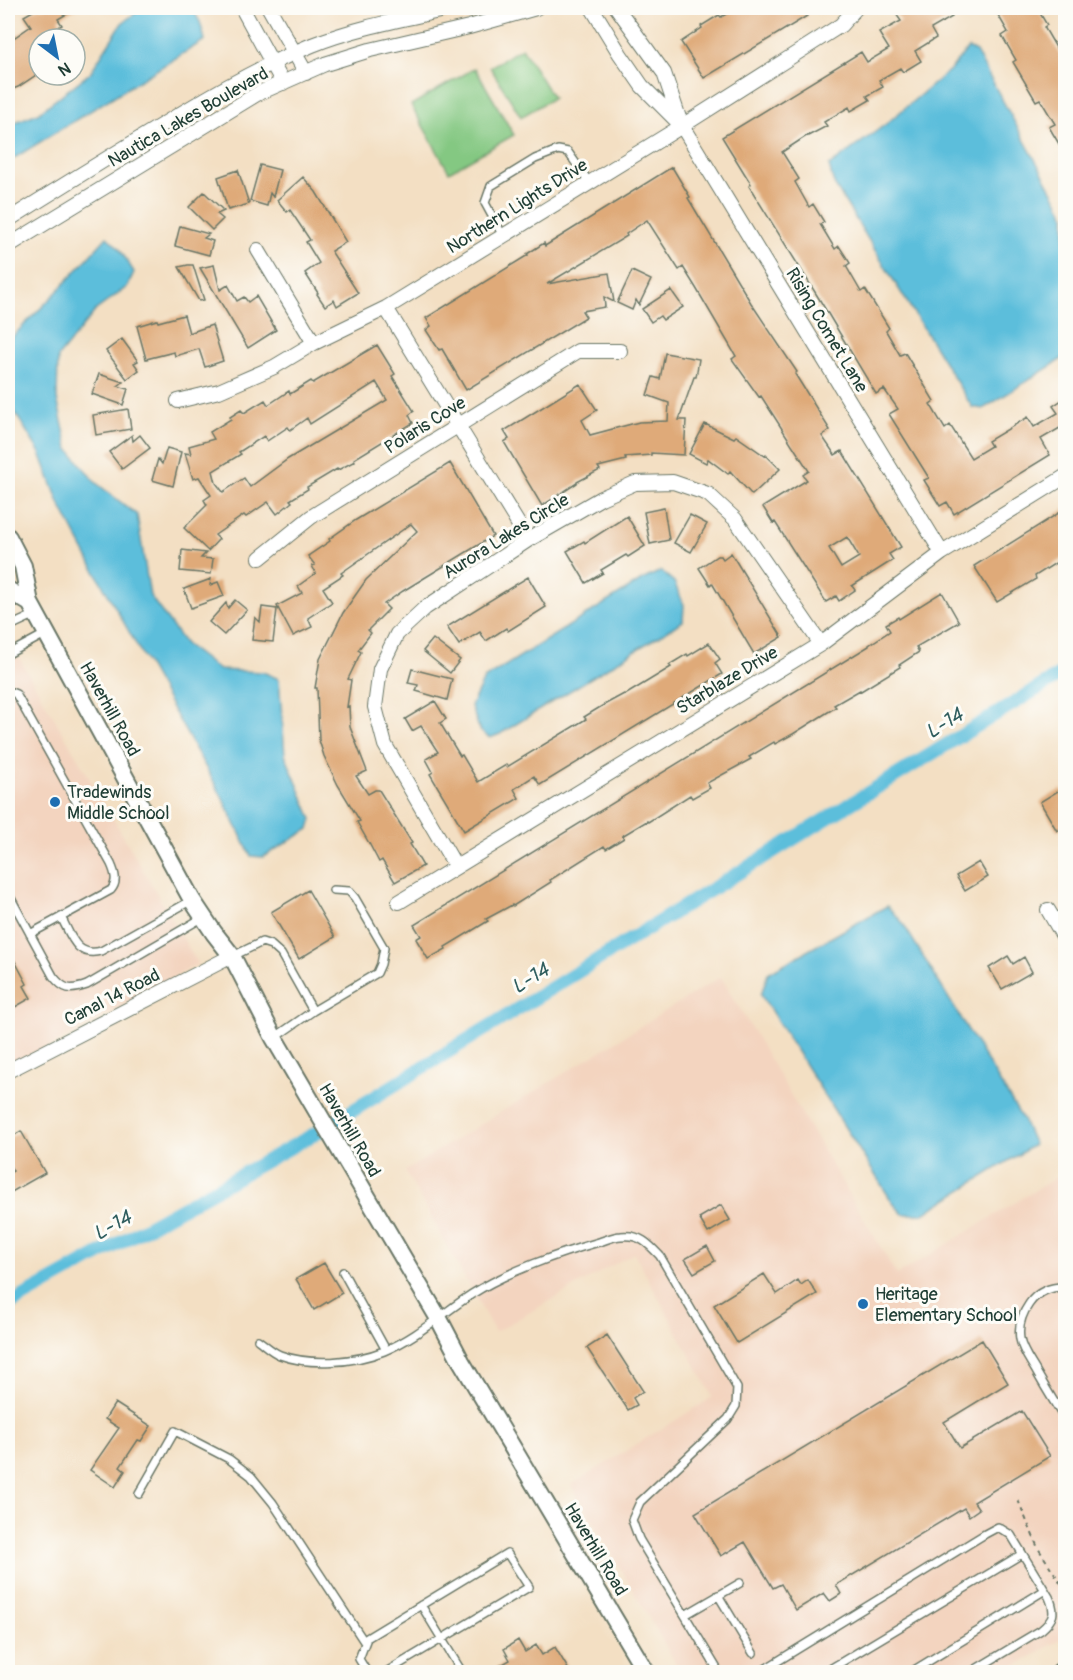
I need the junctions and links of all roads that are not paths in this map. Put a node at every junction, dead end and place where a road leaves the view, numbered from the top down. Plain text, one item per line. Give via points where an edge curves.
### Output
1 (242, 8) edge
2 (269, 8) edge
3 (453, 8) edge
4 (536, 8) edge
5 (592, 8) edge
6 (617, 8) edge
7 (856, 8) edge
8 (295, 53) junction
9 (273, 63) junction
10 (306, 73) junction
11 (283, 83) junction
12 (682, 126) junction
13 (589, 182) junction
14 (8, 220) edge
15 (503, 236) junction
16 (8, 246) edge
17 (258, 250) dead end
18 (386, 308) junction
19 (314, 343) junction
20 (620, 351) dead end
21 (178, 401) dead end
22 (458, 425) junction
23 (1065, 476) edge
24 (8, 537) edge
25 (528, 540) junction
26 (942, 553) junction
27 (260, 558) dead end
28 (8, 590) edge
29 (33, 608) junction
30 (8, 627) edge
31 (46, 633) junction
32 (821, 644) junction
33 (8, 654) edge
34 (8, 691) edge
35 (456, 867) junction
36 (333, 890) dead end
37 (8, 893) edge
38 (192, 900) junction
39 (399, 902) dead end
40 (1048, 909) dead end
41 (61, 917) junction
42 (203, 917) junction
43 (30, 934) junction
44 (1065, 941) edge
45 (232, 956) junction
46 (313, 1011) junction
47 (274, 1038) junction
48 (8, 1071) edge
49 (342, 1272) dead end
50 (1065, 1287) edge
51 (439, 1319) junction
52 (258, 1340) dead end
53 (386, 1350) junction
54 (1065, 1421) edge
55 (139, 1494) dead end
56 (1022, 1554) junction
57 (740, 1582) dead end
58 (1045, 1590) junction
59 (718, 1595) junction
60 (421, 1605) junction
61 (685, 1615) junction
62 (442, 1639) junction
63 (365, 1643) junction
64 (753, 1653) dead end
65 (1065, 1669) edge
66 (770, 1670) edge
67 (982, 1670) edge
68 (367, 1672) edge
69 (386, 1672) edge
70 (462, 1672) edge
71 (646, 1672) edge
72 (719, 1672) edge
73 (760, 1672) edge
74 (825, 1672) edge
75 (911, 1672) edge
76 (971, 1672) edge
77 (1060, 1672) edge

1 - 9 street
2 - 8 street
3 - 8 street, Nautica Lakes Boulevard via 346,33
4 - 10 street, Nautica Lakes Boulevard via 370,50
5 - 12 street, Rising Comet Lane via 642,86
6 - 12 street, Rising Comet Lane via 664,73
7 - 12 street, Northern Lights Drive via 841,25
8 - 9 street, Nautica Lakes Boulevard
8 - 10 street
9 - 11 street
9 - 14 street, Nautica Lakes Boulevard via 203,100
10 - 11 street, Nautica Lakes Boulevard
11 - 16 street, Nautica Lakes Boulevard via 214,119
12 - 13 street, Northern Lights Drive
12 - 26 street, Rising Comet Lane
13 - 15 street, Northern Lights Drive
13 - 15 lane via 568,152 558,150 491,186 485,203
15 - 18 street, Northern Lights Drive
17 - 19 street
18 - 19 street, Northern Lights Drive
18 - 22 street
19 - 21 street, Northern Lights Drive via 274,368 219,391
20 - 22 street, Polaris Cove via 578,351
22 - 25 street
22 - 27 street, Polaris Cove via 311,517
23 - 26 street, Starblaze Drive
24 - 29 street, Haverhill Road via 23,566
25 - 32 street, Aurora Lakes Circle via 635,483 673,482 708,494 735,519
25 - 35 street, Aurora Lakes Circle via 425,608 397,634 380,669 375,707 385,745
26 - 32 street, Starblaze Drive
28 - 29 street
29 - 30 lane
29 - 31 street, Haverhill Road
31 - 33 lane
31 - 38 street, Haverhill Road
32 - 35 street, Starblaze Drive
34 - 41 lane via 16,694 115,876 111,890
35 - 39 street, Starblaze Drive
36 - 46 lane via 349,891 384,948 376,972
37 - 43 lane
38 - 41 lane via 93,953 76,945
38 - 42 street, Haverhill Road
40 - 44 street
41 - 43 lane
42 - 43 lane via 77,988 61,986
42 - 45 street, Haverhill Road
45 - 46 lane via 262,942 271,945
45 - 47 street, Haverhill Road
45 - 48 street, Canal 14 Road
46 - 47 lane
47 - 51 street, Haverhill Road
49 - 53 lane
50 - 54 lane via 1043,1291 1032,1300 1019,1325 1025,1353
51 - 53 lane
51 - 61 lane via 494,1282 579,1248 622,1236 645,1240 660,1256 737,1388 736,1406 728,1419 640,1502 632,1520 639,1539
51 - 71 street, Haverhill Road
52 - 53 lane via 278,1354 300,1361 350,1359
55 - 63 lane via 175,1431 229,1459 273,1503
56 - 58 lane
56 - 66 lane via 1011,1535 998,1527
56 - 74 lane
57 - 59 lane
58 - 67 lane via 1054,1608 1048,1624
58 - 75 lane
59 - 61 lane
59 - 64 lane
60 - 62 lane
60 - 62 lane via 507,1553 529,1587
60 - 63 lane via 367,1638
61 - 72 lane
62 - 69 lane
62 - 70 lane
63 - 68 lane via 359,1659
65 - 77 street
66 - 73 lane
67 - 76 lane

